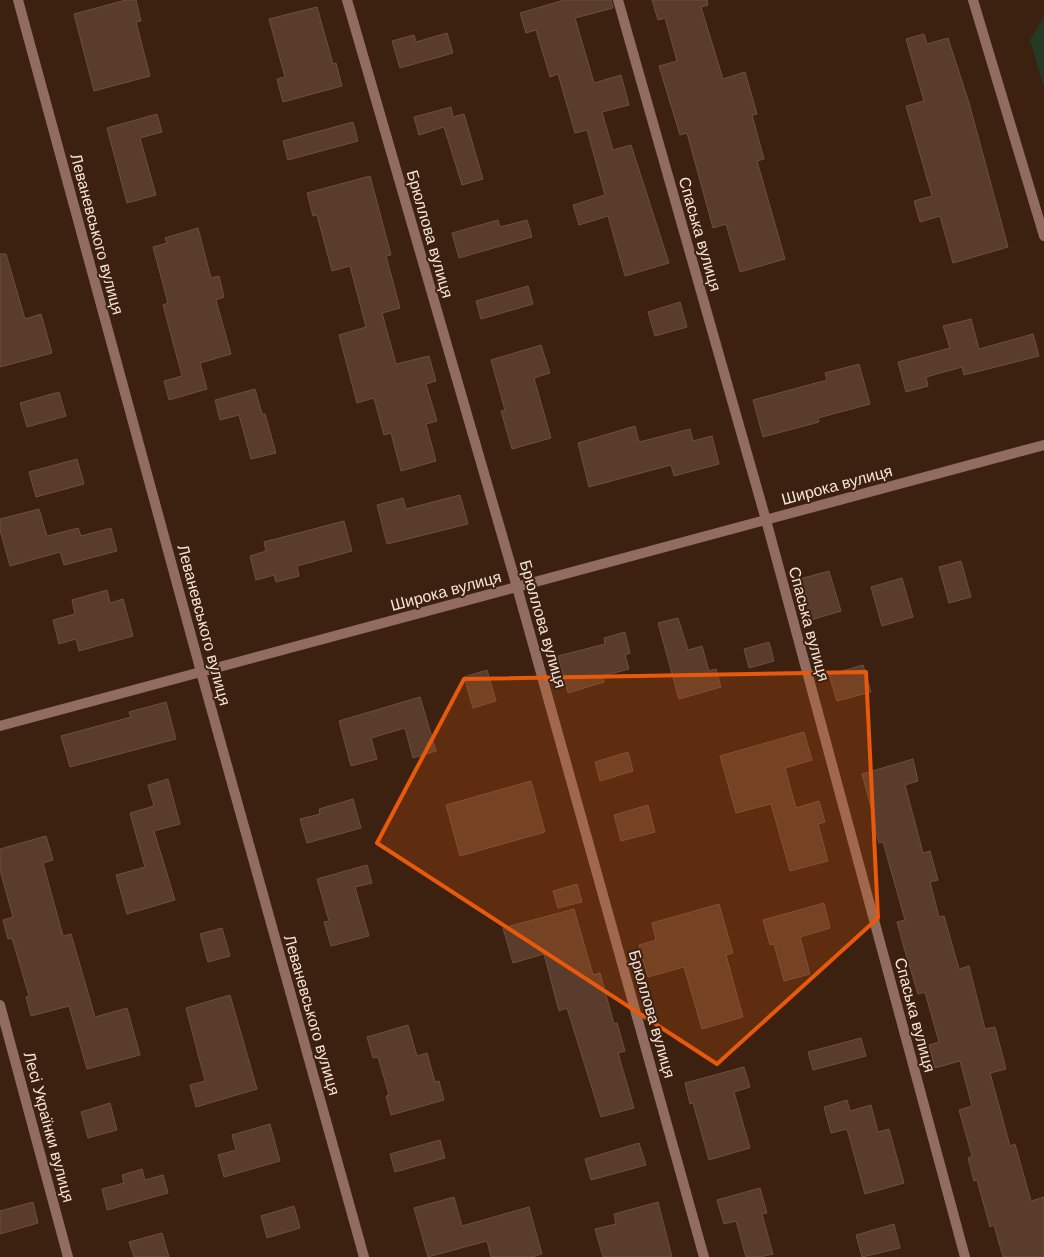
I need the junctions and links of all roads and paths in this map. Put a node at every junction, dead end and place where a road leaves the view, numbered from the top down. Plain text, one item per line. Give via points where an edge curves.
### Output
1 (18, 0) edge
2 (347, 0) edge
3 (618, 0) edge
4 (973, 0) edge
5 (1044, 236) edge
6 (1044, 445) edge
7 (766, 520) junction
8 (517, 587) junction
9 (201, 672) junction
10 (0, 726) edge
11 (0, 1005) edge
12 (68, 1257) edge
13 (364, 1257) edge
14 (704, 1257) edge
15 (965, 1257) edge

1 - 9 street, Леваневського вулиця
2 - 8 street, Брюллова вулиця
3 - 7 street, Спаська вулиця
4 - 5 street
6 - 7 street, Широка вулиця
7 - 8 street, Широка вулиця
7 - 15 street, Спаська вулиця
8 - 9 street, Широка вулиця
8 - 14 street, Брюллова вулиця
9 - 10 street, Широка вулиця
9 - 13 street, Леваневського вулиця
11 - 12 street, Лесі Українки вулиця

